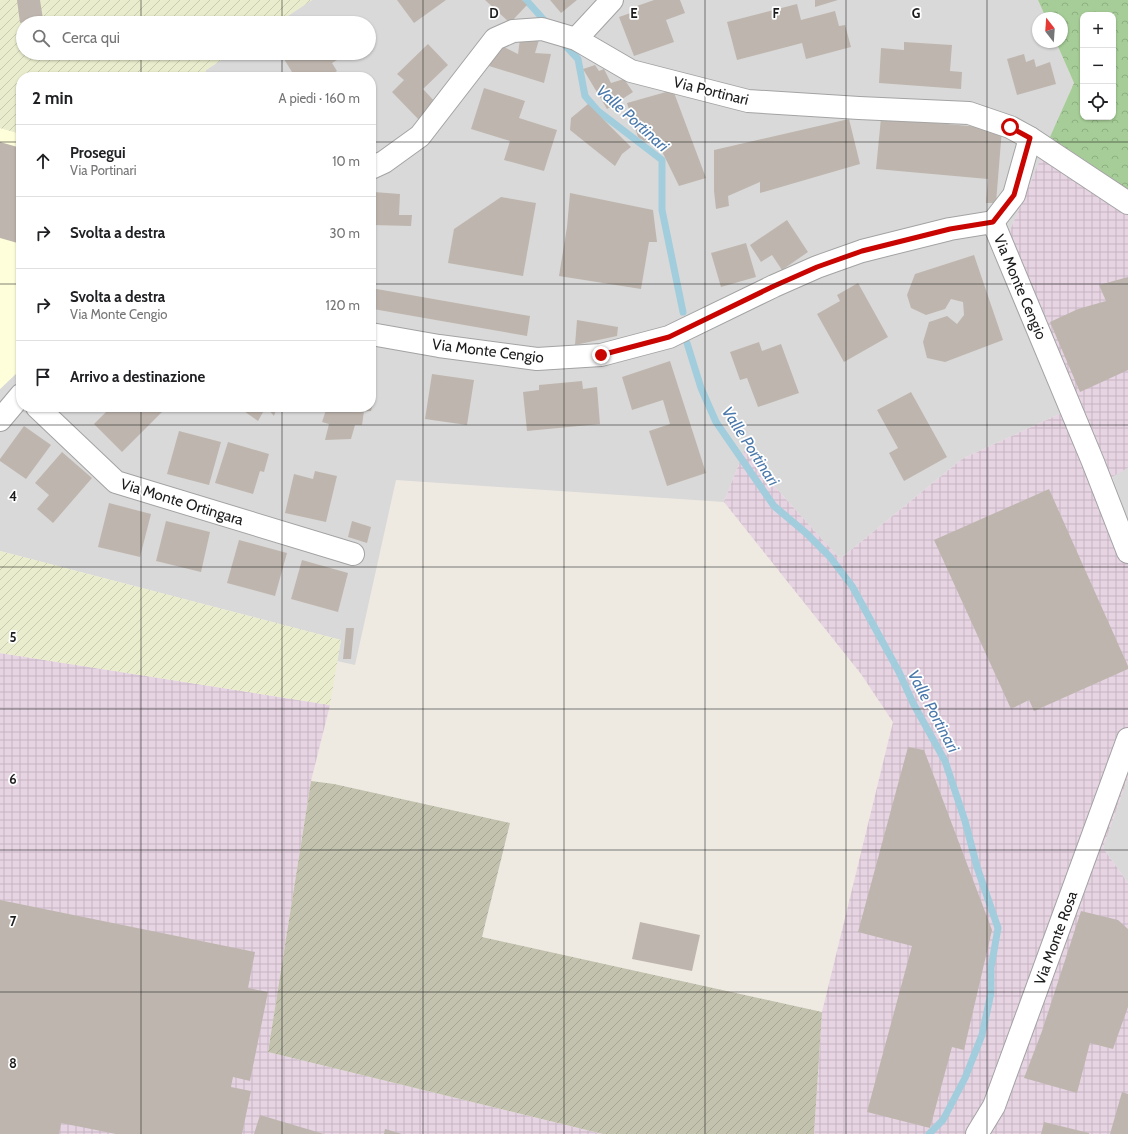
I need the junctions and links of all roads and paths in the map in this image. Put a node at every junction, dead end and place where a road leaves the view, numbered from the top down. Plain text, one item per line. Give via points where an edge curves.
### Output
1 (612, 0) edge
2 (576, 39) junction
3 (1030, 138) junction
4 (376, 166) edge
5 (1128, 203) edge
6 (993, 222) junction
7 (376, 335) edge
8 (16, 401) edge
9 (42, 412) edge
10 (0, 420) edge
11 (1128, 552) edge
12 (353, 554) dead end
13 (1128, 739) edge
14 (977, 1134) edge

1 - 2 street
2 - 3 street, Via Portinari via 631,71 748,101 969,113 1010,127
2 - 4 street, Via Portinari via 542,29 513,32 495,39 420,136
3 - 5 street, Via Portinari
3 - 6 street via 1014,195
6 - 7 street, Via Monte Cengio via 950,229 862,251 774,286 669,337 601,355 537,359
6 - 11 street, Via Monte Cengio
8 - 10 street
9 - 12 street, Via Monte Ortingara via 116,482
13 - 14 street, Via Monte Rosa via 994,1106

